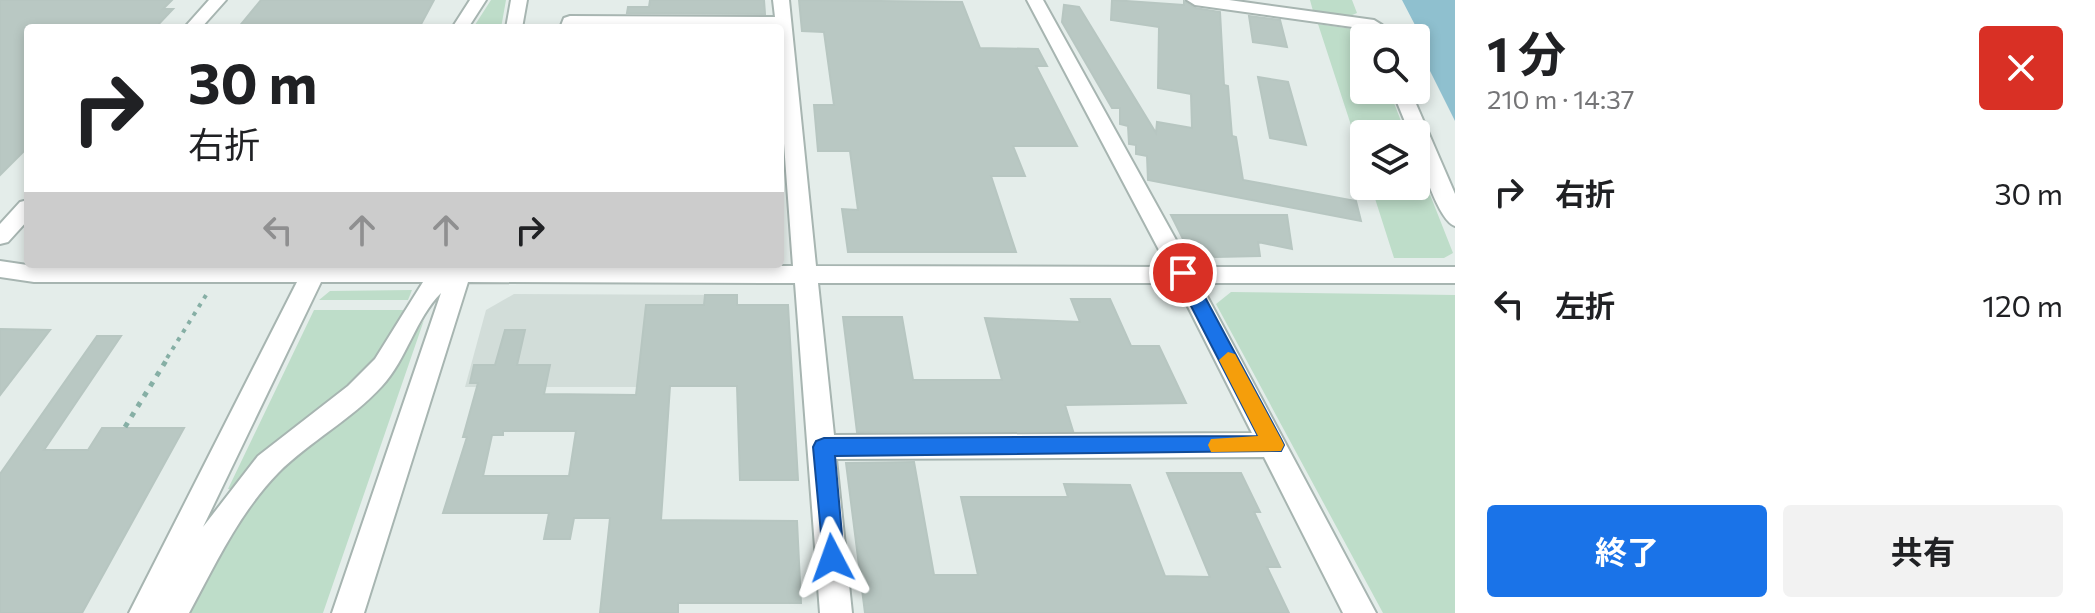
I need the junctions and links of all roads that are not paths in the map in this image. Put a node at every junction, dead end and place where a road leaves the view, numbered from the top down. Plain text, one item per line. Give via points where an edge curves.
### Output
1 (218, 0) edge
2 (478, 0) edge
3 (519, 0) edge
4 (1035, 0) edge
5 (1195, 0) edge
6 (1367, 9) dead end
7 (782, 11) edge
8 (196, 24) edge
9 (463, 24) edge
10 (515, 24) edge
11 (569, 24) edge
12 (1373, 24) edge
13 (1350, 27) edge
14 (784, 34) edge
15 (1407, 104) edge
16 (24, 211) edge
17 (1455, 219) edge
18 (0, 237) edge
19 (282, 268) edge
20 (322, 268) edge
21 (369, 268) edge
22 (0, 269) edge
23 (460, 270) edge
24 (1183, 273) junction
25 (1455, 275) edge
26 (805, 276) junction
27 (1273, 445) junction
28 (824, 447) junction
29 (145, 613) edge
30 (171, 613) edge
31 (348, 613) edge
32 (836, 613) edge
33 (1360, 613) edge

1 - 8 street
2 - 9 street
3 - 10 street
4 - 24 street
5 - 13 street
6 - 12 street
7 - 11 street
14 - 26 street
15 - 17 street
16 - 18 street
19 - 22 street via 34,274
20 - 29 street
21 - 23 street
23 - 26 street
23 - 30 street via 427,290 382,369 249,485 222,521
23 - 31 street
24 - 25 street
24 - 26 street
24 - 27 street
26 - 28 street
27 - 28 street
27 - 33 street
28 - 32 street

